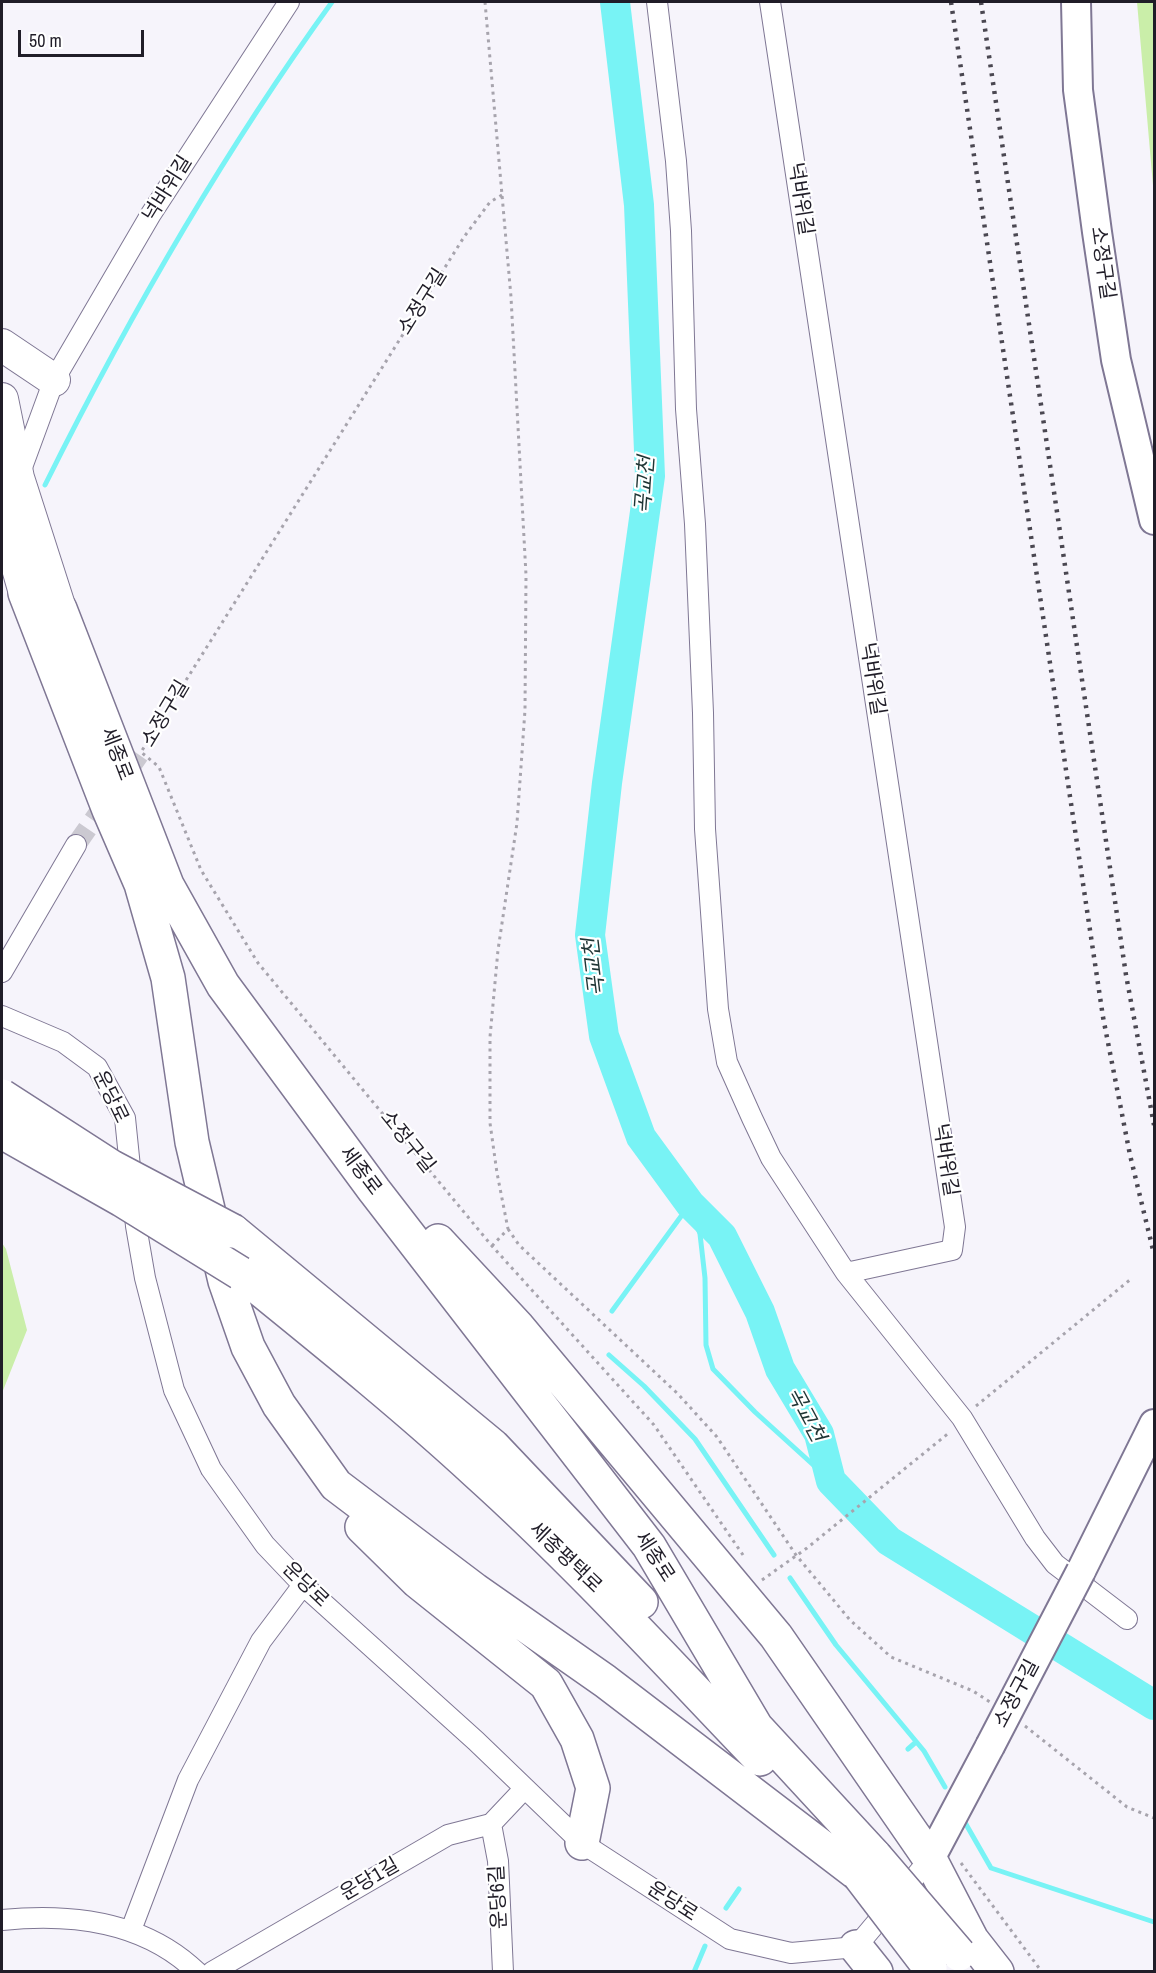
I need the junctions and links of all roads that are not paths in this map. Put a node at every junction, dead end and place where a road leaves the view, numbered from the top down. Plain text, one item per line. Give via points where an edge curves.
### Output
1 (289, 2) edge
2 (657, 2) edge
3 (770, 2) edge
4 (1076, 2) edge
5 (2, 345) edge
6 (54, 380) junction
7 (2, 399) edge
8 (10, 487) edge
9 (2, 513) edge
10 (1155, 520) edge
11 (13, 586) edge
12 (60, 609) joint
13 (76, 845) tunnel mouth
14 (2, 972) edge
15 (2, 1016) edge
16 (2, 1096) edge
17 (305, 1098) junction
18 (2, 1132) edge
19 (846, 1273) junction
20 (279, 1405) junction
21 (1155, 1424) edge
22 (303, 1585) junction
23 (1126, 1619) dead end
24 (756, 1727) junction
25 (525, 1788) junction
26 (491, 1824) junction
27 (582, 1843) junction
28 (936, 1848) junction
29 (867, 1865) junction
30 (2, 1920) edge
31 (131, 1930) junction
32 (866, 1959) edge
33 (949, 1966) edge
34 (197, 1971) edge
35 (212, 1971) edge
36 (503, 1971) edge
37 (997, 1971) edge

1 - 6 street, 넉바위길 via 151,214
2 - 19 street via 681,231 705,829 718,1009 728,1062 771,1158
3 - 19 street, 넉바위길 via 955,1227 952,1250
4 - 10 street, 소정구길 via 1078,90 1116,360
5 - 6 main road
6 - 8 street, 넉바위길
7 - 8 main road, 세종로
8 - 12 main road, 세종로
9 - 11 main road, 세종로
11 - 20 highway, 세종로 via 141,884 168,978 192,1143 225,1281 248,1347
12 - 17 highway, 세종로 via 167,885 223,985
13 - 14 street
15 - 22 street, 운당로 via 63,1042 98,1067 125,1119 145,1278 174,1390 211,1468 264,1545
16 - 24 highway, 세종평택로, bridge via 112,1167 233,1231 493,1446
17 - 24 highway, 세종로 via 649,1546
17 - 28 highway via 518,1328 768,1627
18 - 29 highway, 세종평택로, bridge via 240,1273 353,1363 469,1465 586,1578
19 - 23 street via 958,1423 1055,1564
20 - 27 highway via 325,1490 417,1581 546,1684 577,1739 593,1788
20 - 29 highway, 세종로 via 336,1485 476,1590
21 - 28 street, 소정구길, bridge
22 - 25 street, 운당로
22 - 31 street via 261,1641 188,1780
24 - 29 highway, 세종로
25 - 26 street
25 - 27 street, 운당로
26 - 35 street, 운당1길 via 448,1835
26 - 36 street, 운당6길 via 498,1861
27 - 32 street, 운당로 via 730,1939 791,1953
28 - 32 street, 소정구길
28 - 37 highway via 972,1940
29 - 33 highway, bridge
30 - 31 street via 79,1918
31 - 34 street via 158,1942

